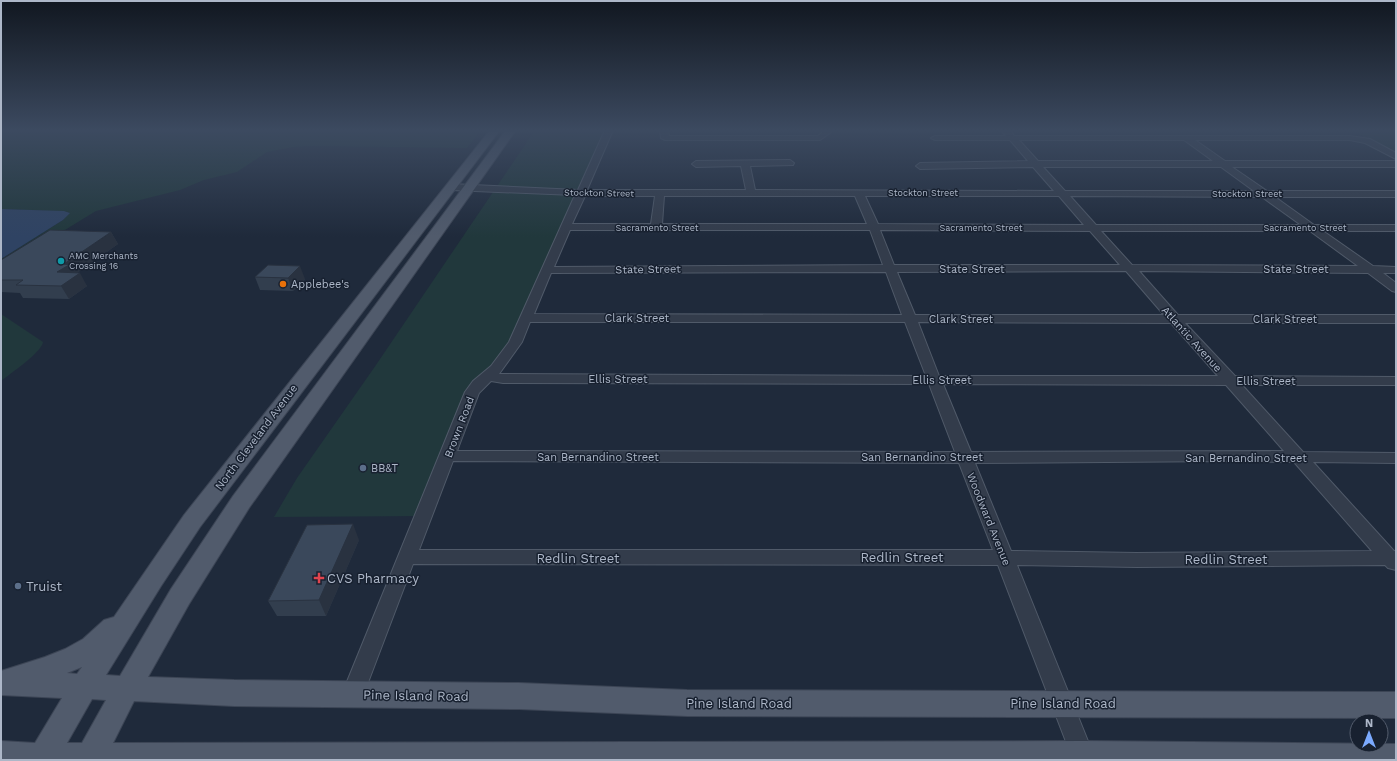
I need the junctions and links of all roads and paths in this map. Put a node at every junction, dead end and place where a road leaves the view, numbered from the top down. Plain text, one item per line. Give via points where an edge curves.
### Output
1 (468, 166) edge
2 (486, 166) edge
3 (593, 166) edge
4 (746, 166) edge
5 (920, 166) dead end
6 (948, 166) edge
7 (1036, 166) edge
8 (1225, 166) edge
9 (451, 187) junction
10 (470, 188) junction
11 (581, 193) junction
12 (660, 193) junction
13 (751, 193) junction
14 (858, 193) junction
15 (1062, 194) junction
16 (1265, 194) junction
17 (1396, 194) edge
18 (566, 227) junction
19 (656, 228) junction
20 (874, 228) junction
21 (1093, 228) junction
22 (1313, 228) junction
23 (1396, 228) edge
24 (1129, 268) junction
25 (890, 269) junction
26 (548, 270) junction
27 (1371, 270) junction
28 (1396, 270) edge
29 (1396, 288) edge
30 (358, 305) junction
31 (526, 318) junction
32 (910, 319) junction
33 (1175, 319) junction
34 (1396, 319) edge
35 (316, 359) junction
36 (342, 363) junction
37 (489, 376) junction
38 (934, 380) junction
39 (1230, 381) junction
40 (1396, 381) edge
41 (287, 438) junction
42 (448, 456) junction
43 (964, 457) junction
44 (1300, 458) junction
45 (1396, 458) edge
46 (408, 557) junction
47 (1006, 558) junction
48 (1394, 560) edge
49 (130, 613) junction
50 (1, 682) edge
51 (83, 687) junction
52 (126, 689) junction
53 (353, 694) junction
54 (1062, 703) junction
55 (1396, 704) edge
56 (1, 756) edge
57 (1083, 756) junction
58 (1396, 758) edge
59 (43, 759) edge
60 (90, 759) edge
61 (341, 759) edge

1 - 9 main road, North Cleveland Avenue
2 - 10 main road
3 - 11 street, Brown Road
4 - 13 street
5 - 6 street
7 - 15 street, Atlantic Avenue
8 - 16 street
9 - 10 street, Stockton Street
9 - 30 main road, North Cleveland Avenue
10 - 11 street, Stockton Street
10 - 36 main road
11 - 12 street, Stockton Street
11 - 18 street, Brown Road
12 - 13 street, Stockton Street
12 - 19 street
13 - 14 street, Stockton Street
14 - 15 street, Stockton Street
14 - 20 street, Woodward Avenue
15 - 16 street, Stockton Street
15 - 21 street, Atlantic Avenue
16 - 17 street, Stockton Street
16 - 22 street
18 - 19 street, Sacramento Street
18 - 26 street, Brown Road
19 - 20 street, Sacramento Street
20 - 21 street, Sacramento Street
20 - 25 street, Woodward Avenue
21 - 22 street, Sacramento Street
21 - 24 street, Atlantic Avenue
22 - 23 street, Sacramento Street
22 - 27 street
24 - 25 street, State Street
24 - 27 street, State Street
24 - 33 street, Atlantic Avenue
25 - 26 street, State Street
25 - 32 street, Woodward Avenue
26 - 31 street, Brown Road
27 - 28 street, State Street
27 - 29 street
30 - 35 main road, North Cleveland Avenue
30 - 36 main road via 334,353 336,359
31 - 32 street, Clark Street
31 - 37 street, Brown Road via 506,356
32 - 33 street, Clark Street
32 - 38 street, Woodward Avenue
33 - 34 street, Clark Street
33 - 39 street, Atlantic Avenue
35 - 41 main road via 324,365 324,371
35 - 49 main road, North Cleveland Avenue via 192,521
36 - 41 main road
37 - 38 street, Ellis Street via 503,379
37 - 42 street, Brown Road via 472,392
38 - 39 street, Ellis Street
38 - 43 street, Woodward Avenue
39 - 40 street, Ellis Street
39 - 44 street, Atlantic Avenue
41 - 52 main road via 212,544
42 - 43 street, San Bernandino Street
42 - 46 street, Brown Road
43 - 44 street, San Bernandino Street
43 - 47 street, Woodward Avenue
44 - 45 street, San Bernandino Street
44 - 48 street, Atlantic Avenue
46 - 47 street, Redlin Street
46 - 53 street, Brown Road
47 - 48 street, Redlin Street
47 - 54 street, Woodward Avenue
49 - 50 main road via 92,646 69,660 39,672
49 - 51 main road, North Cleveland Avenue
50 - 51 main road, Pine Island Road
51 - 52 main road, Pine Island Road
51 - 59 main road, North Cleveland Avenue
52 - 53 main road, Pine Island Road
52 - 60 main road
53 - 54 main road, Pine Island Road via 520,696 687,703
54 - 55 main road, Pine Island Road
54 - 57 street, Woodward Avenue
56 - 59 main road
57 - 58 main road
57 - 61 main road
59 - 60 main road
60 - 61 main road

